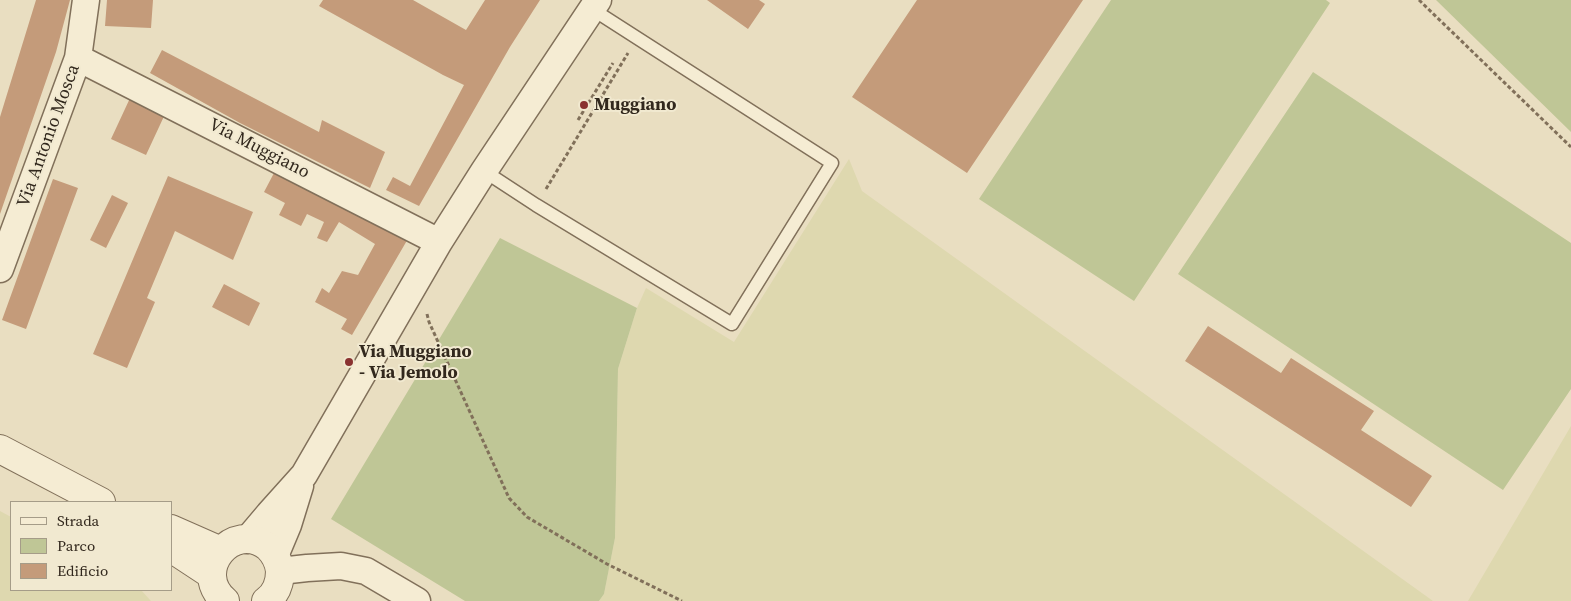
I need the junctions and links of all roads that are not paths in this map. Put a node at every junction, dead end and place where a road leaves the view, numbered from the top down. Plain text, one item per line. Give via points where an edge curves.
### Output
1 (86, 0) edge
2 (595, 4) edge
3 (78, 58) junction
4 (484, 170) junction
5 (439, 242) junction
6 (0, 269) edge
7 (0, 449) edge
8 (304, 475) junction
9 (99, 501) edge
10 (172, 530) edge
11 (247, 540) junction
12 (172, 548) edge
13 (217, 563) junction
14 (277, 563) junction
15 (225, 601) edge
16 (266, 601) edge
17 (417, 601) edge

1 - 3 street, Via Antonio Mosca
2 - 4 street
2 - 4 lane via 637,39 832,163 732,324
3 - 5 street, Via Muggiano
3 - 6 street, Via Antonio Mosca
4 - 5 street
5 - 8 street
7 - 9 street
8 - 11 street
8 - 14 street
10 - 13 street
11 - 13 street via 228,545
11 - 14 street via 264,545
12 - 13 street
13 - 15 street via 216,590
14 - 16 street via 280,580
14 - 17 street via 307,568 341,566 366,571

